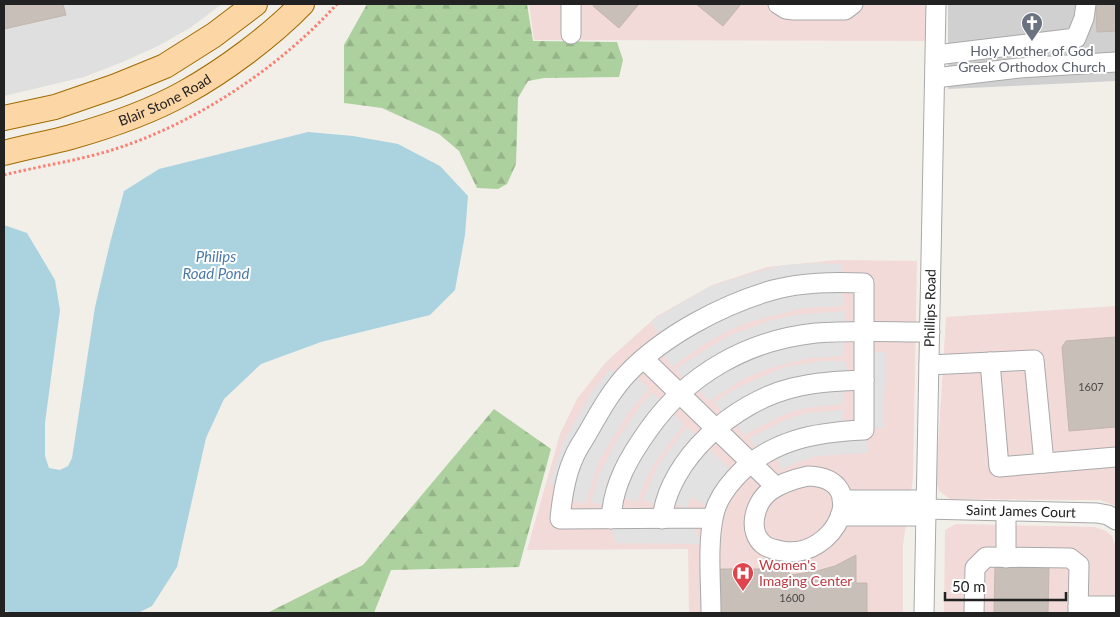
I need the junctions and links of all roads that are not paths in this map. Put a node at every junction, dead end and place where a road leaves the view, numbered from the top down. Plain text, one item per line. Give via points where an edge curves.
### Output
1 (255, 4) edge
2 (302, 4) edge
3 (571, 4) edge
4 (778, 4) edge
5 (853, 4) edge
6 (936, 4) edge
7 (1086, 4) edge
8 (571, 34) dead end
9 (936, 55) junction
10 (1116, 62) edge
11 (935, 78) junction
12 (4, 118) edge
13 (4, 152) edge
14 (864, 332) junction
15 (930, 332) junction
16 (644, 359) junction
17 (990, 362) junction
18 (929, 365) junction
19 (864, 380) junction
20 (680, 393) junction
21 (717, 429) junction
22 (1116, 457) edge
23 (751, 463) junction
24 (1044, 463) junction
25 (776, 487) junction
26 (841, 508) junction
27 (925, 508) junction
28 (1006, 511) junction
29 (713, 518) junction
30 (1115, 518) edge
31 (611, 519) junction
32 (662, 519) junction
33 (1006, 558) junction
34 (1116, 606) edge
35 (1078, 609) edge
36 (711, 613) edge
37 (924, 613) edge
38 (974, 613) edge

1 - 12 main road, Blair Stone Road via 165,66 55,107
2 - 13 main road, Blair Stone Road via 239,58 184,93 138,114 71,137
3 - 8 street
4 - 5 street via 794,10 845,10
6 - 9 street, Phillips Road
7 - 9 street via 1076,38
9 - 11 street, Phillips Road
10 - 11 street via 1019,68
11 - 15 street, Phillips Road
14 - 15 street
14 - 16 street via 864,283 800,285 724,307 700,319
14 - 19 street
14 - 20 street via 794,336 759,346 714,367
15 - 18 street, Phillips Road
16 - 20 street
16 - 31 street via 627,374 606,402 574,456 566,481 560,520
17 - 18 street
17 - 24 street via 1034,360
17 - 24 street via 999,467
18 - 27 street, Phillips Road
19 - 21 street via 791,388 745,407
19 - 23 street via 864,430 795,438
20 - 21 street
20 - 31 street via 652,424 628,461 617,485
21 - 23 street
21 - 32 street via 679,472 664,504
22 - 24 street
23 - 25 street
23 - 29 street via 725,489
25 - 26 street via 796,478 821,477 832,481 841,490
25 - 26 street via 760,502 755,515 757,537 771,549 803,551 816,546 839,520
26 - 27 street, Saint James Court
27 - 28 street, Saint James Court
27 - 37 street, Phillips Road
28 - 30 street, Saint James Court via 1097,513
28 - 33 street
29 - 32 street
29 - 36 street
31 - 32 street
33 - 35 street via 1070,558 1079,565
33 - 38 street via 986,558 975,568
34 - 35 street

